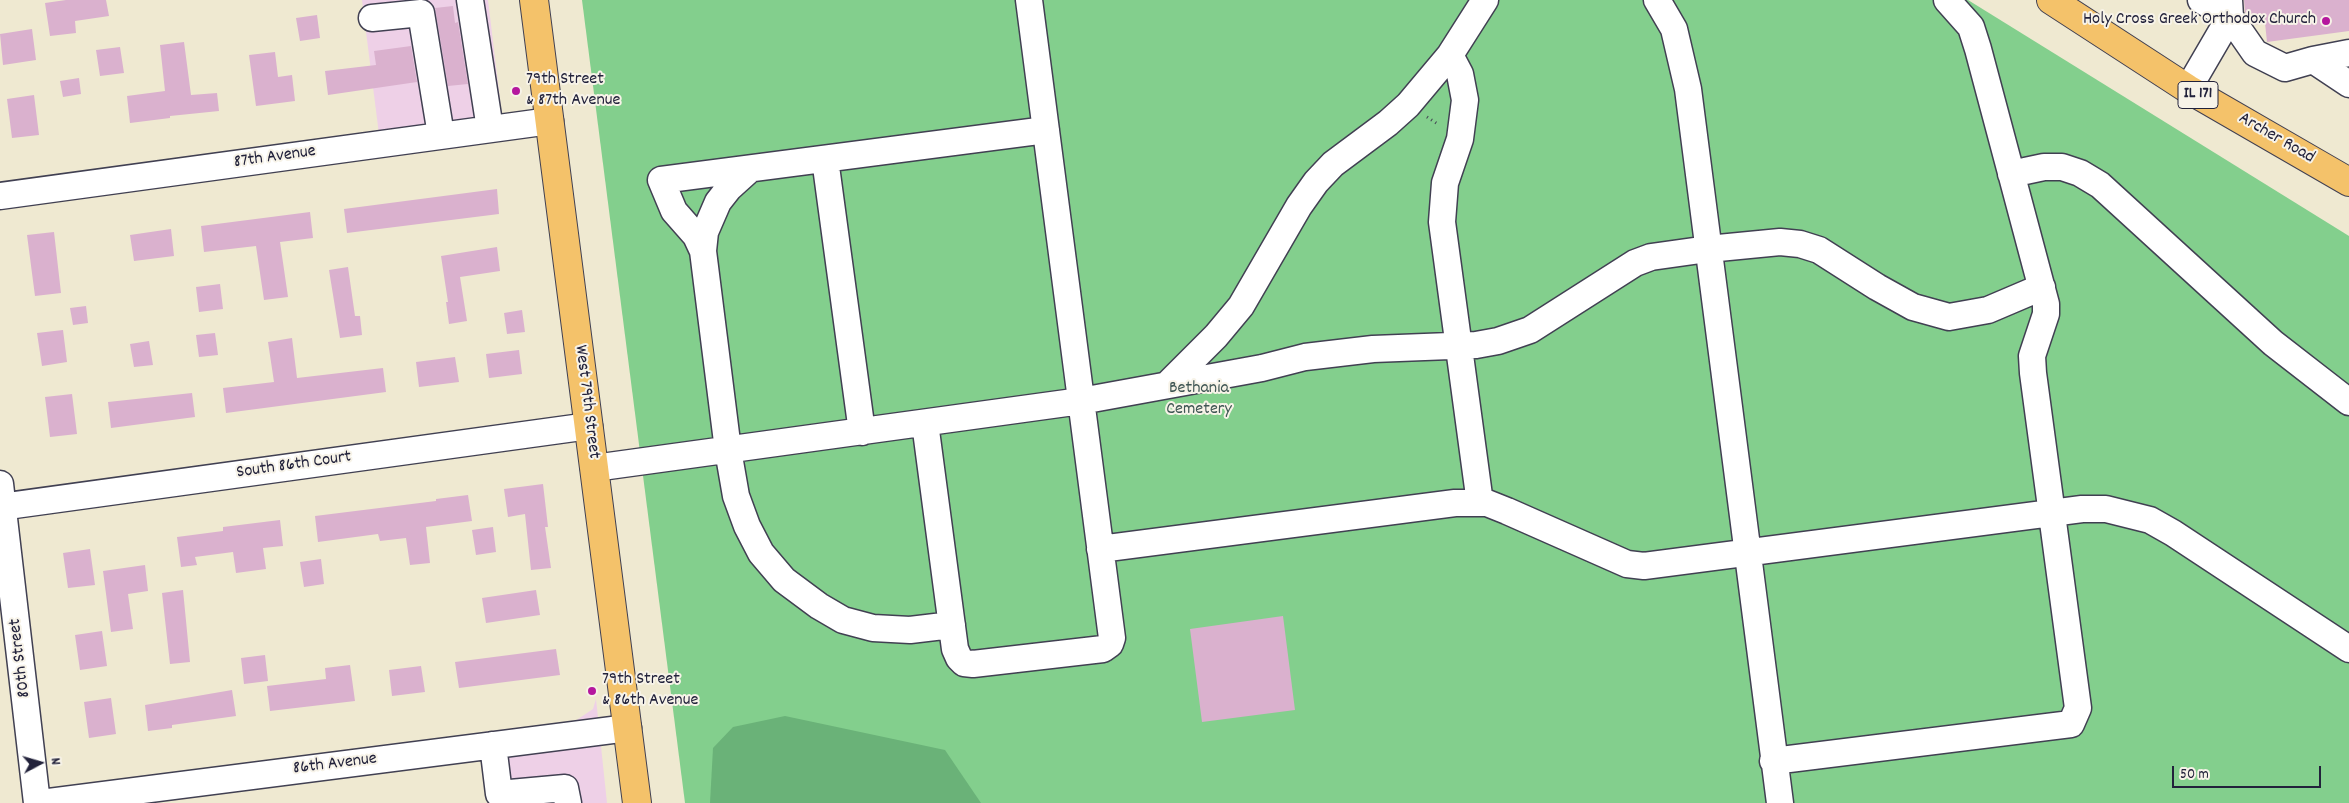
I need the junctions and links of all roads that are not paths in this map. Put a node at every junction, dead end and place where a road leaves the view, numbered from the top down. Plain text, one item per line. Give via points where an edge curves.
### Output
1 (470, 0) edge
2 (534, 0) edge
3 (1029, 0) edge
4 (1485, 0) edge
5 (1657, 0) edge
6 (1947, 0) edge
7 (2051, 0) edge
8 (2201, 0) edge
9 (2229, 8) edge
10 (372, 18) dead end
11 (2349, 53) edge
12 (1450, 55) junction
13 (2313, 60) junction
14 (2349, 84) edge
15 (2188, 89) junction
16 (550, 120) junction
17 (490, 129) junction
18 (1046, 130) junction
19 (441, 136) junction
20 (825, 159) junction
21 (750, 169) junction
22 (2011, 174) junction
23 (2349, 182) edge
24 (0, 196) edge
25 (1708, 249) junction
26 (703, 251) junction
27 (2042, 287) junction
28 (1459, 345) junction
29 (1168, 384) junction
30 (1081, 401) junction
31 (2349, 402) edge
32 (925, 423) junction
33 (589, 426) junction
34 (862, 432) junction
35 (728, 450) junction
36 (594, 468) junction
37 (1, 499) edge
38 (1480, 503) junction
39 (2051, 514) junction
40 (1100, 549) junction
41 (1747, 554) junction
42 (952, 625) junction
43 (2349, 649) edge
44 (628, 728) junction
45 (493, 745) junction
46 (1774, 761) junction
47 (37, 803) edge
48 (41, 803) edge
49 (568, 803) edge
50 (637, 803) edge
51 (1780, 803) edge

1 - 17 street
2 - 16 main road, West 79th Street
3 - 18 street
4 - 12 street
5 - 25 street via 1674,29 1683,62
6 - 22 street via 1970,27
7 - 15 main road, Archer Road / IL 171
8 - 9 street
9 - 13 street via 2254,53 2285,68
9 - 15 street
10 - 19 street via 421,13
11 - 13 street
12 - 28 street via 1460,74 1465,100 1460,139 1445,183 1442,222
12 - 29 street via 1408,105 1333,164 1316,182 1241,306
13 - 14 street
15 - 23 main road, Archer Road / IL 171
16 - 17 street, 87th Avenue
16 - 33 main road, West 79th Street
17 - 19 street, 87th Avenue
18 - 20 street
18 - 30 street
19 - 24 street, 87th Avenue
20 - 21 street
20 - 34 street
21 - 26 street via 718,202 705,232
21 - 26 street via 661,180 674,210 696,236
22 - 27 street
22 - 31 street via 2062,167 2080,173 2100,186 2273,342
25 - 27 street via 1780,242 1800,244 1819,250 1913,307 1949,317 1988,310
25 - 28 street via 1643,260 1620,271 1530,330 1498,341
25 - 41 street
26 - 35 street
27 - 39 street via 2046,314 2032,356
28 - 29 street via 1341,352
28 - 38 street
29 - 30 street
30 - 32 street
30 - 40 street
32 - 34 street
32 - 42 street
33 - 36 main road, West 79th Street
33 - 37 street, South 86th Court
34 - 35 street
35 - 36 street
35 - 42 street via 736,496 747,526 761,554 784,580 843,620 873,628 910,630
36 - 44 main road, West 79th Street
37 - 47 street, 80th Street
38 - 40 street via 1455,503
38 - 41 street via 1507,511 1627,564 1663,565
39 - 41 street
39 - 43 street via 2106,509 2150,520
39 - 46 street via 2078,708 2071,724
40 - 42 street via 1112,638 1103,649 964,663 955,650
41 - 46 street
44 - 45 street, 86th Avenue
44 - 50 main road, West 79th Street
45 - 48 street, 86th Avenue
45 - 49 street via 499,794 566,788
46 - 51 street

